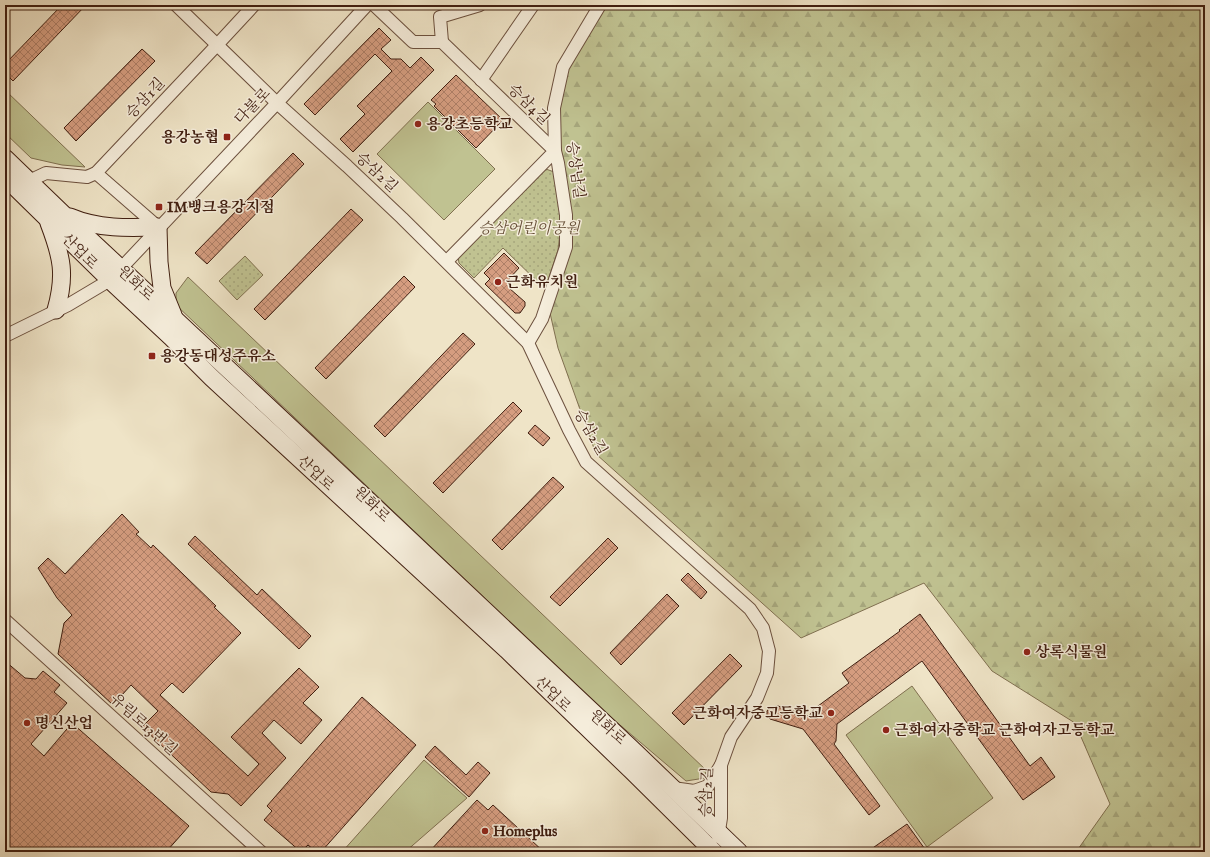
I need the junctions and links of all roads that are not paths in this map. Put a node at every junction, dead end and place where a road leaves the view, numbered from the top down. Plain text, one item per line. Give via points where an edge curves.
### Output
1 (176, 5) edge
2 (254, 5) edge
3 (367, 5) edge
4 (374, 5) edge
5 (480, 5) edge
6 (533, 5) edge
7 (600, 5) edge
8 (442, 42) junction
9 (217, 45) junction
10 (481, 80) junction
11 (277, 103) junction
12 (555, 151) junction
13 (5, 158) edge
14 (96, 173) junction
15 (5, 177) edge
16 (30, 181) junction
17 (55, 216) junction
18 (158, 228) junction
19 (446, 261) junction
20 (115, 274) junction
21 (56, 310) junction
22 (174, 318) junction
23 (5, 336) edge
24 (528, 343) junction
25 (5, 620) edge
26 (722, 765) junction
27 (673, 788) junction
28 (719, 832) junction
29 (261, 852) edge
30 (714, 852) edge
31 (739, 852) edge

1 - 9 street
2 - 9 street, 승삼1길
3 - 11 street, 다불로
4 - 8 street via 413,42
5 - 8 street via 440,17
6 - 10 street
7 - 12 street, 승상남길 via 563,67 554,108
8 - 10 street, 승삼4길
9 - 11 street
9 - 14 street, 승삼1길
10 - 12 street, 승삼4길
11 - 18 street, 다불로
11 - 19 street, 승삼2길
12 - 19 street
12 - 24 street, 승상남길 via 566,215 566,246 542,319
13 - 16 street, 원화로
14 - 16 street via 87,178 46,173
14 - 18 street
15 - 17 street
16 - 17 street, 원화로
17 - 18 street via 100,226
17 - 20 street, 원화로
17 - 21 street via 62,278
18 - 20 street, 다불로
18 - 22 street via 162,288
19 - 24 street, 승삼2길
20 - 21 street
20 - 22 street, 원화로
20 - 30 street, 산업로 via 171,337 212,378 501,645
21 - 23 street
22 - 27 street, 원화로
24 - 26 street, 승삼2길 via 586,462 750,609 763,628 769,651 767,672 757,698 731,737
25 - 29 street, 유림로13번길
26 - 27 street via 708,786 694,791
26 - 28 street, 승삼2길
27 - 28 street, 원화로
28 - 30 street, 승삼2길
28 - 31 street, 원화로

